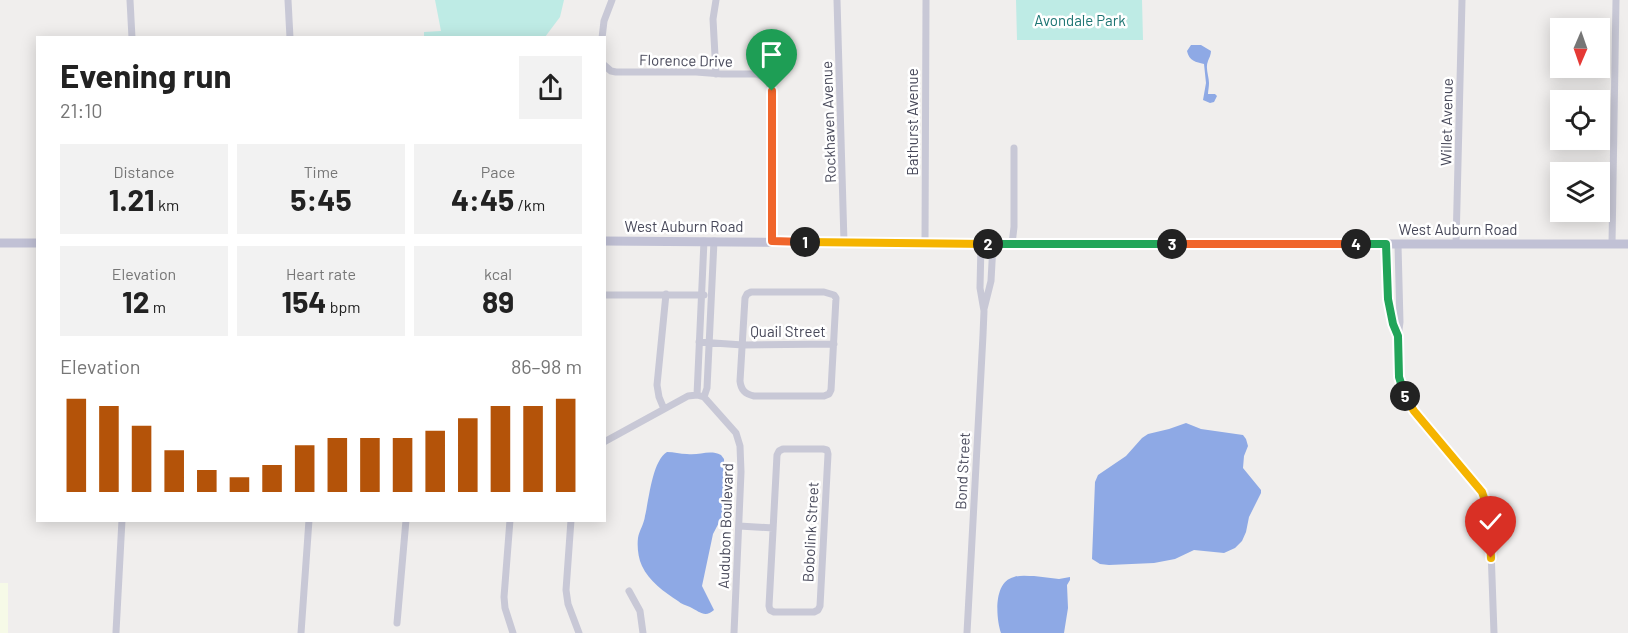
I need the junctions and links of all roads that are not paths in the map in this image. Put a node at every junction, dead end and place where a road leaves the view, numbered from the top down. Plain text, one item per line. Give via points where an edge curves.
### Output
1 (130, 0) edge
2 (288, 0) edge
3 (612, 0) edge
4 (716, 0) edge
5 (837, 0) edge
6 (926, 0) edge
7 (1462, 0) edge
8 (1616, 0) edge
9 (132, 36) edge
10 (290, 36) edge
11 (602, 36) edge
12 (606, 66) edge
13 (716, 74) junction
14 (1014, 148) dead end
15 (606, 241) edge
16 (704, 241) junction
17 (714, 241) junction
18 (772, 241) junction
19 (844, 242) junction
20 (0, 243) edge
21 (36, 243) edge
22 (925, 243) junction
23 (981, 244) junction
24 (993, 244) junction
25 (1012, 244) junction
26 (1386, 244) junction
27 (1456, 244) junction
28 (1612, 244) junction
29 (1628, 244) edge
30 (1398, 245) junction
31 (666, 294) junction
32 (702, 294) junction
33 (606, 295) edge
34 (712, 295) junction
35 (984, 311) junction
36 (1398, 336) junction
37 (699, 342) junction
38 (710, 343) junction
39 (834, 344) junction
40 (743, 345) junction
41 (701, 396) junction
42 (664, 409) junction
43 (606, 441) edge
44 (122, 522) edge
45 (309, 522) edge
46 (406, 522) edge
47 (510, 522) edge
48 (572, 522) edge
49 (739, 526) junction
50 (773, 528) junction
51 (629, 591) dead end
52 (396, 623) dead end
53 (116, 632) edge
54 (301, 633) edge
55 (513, 633) edge
56 (579, 633) edge
57 (643, 633) edge
58 (734, 633) edge
59 (967, 633) edge
60 (1494, 633) edge

1 - 9 street
2 - 10 street
3 - 11 street
4 - 13 street
5 - 19 street, Rockhaven Avenue
6 - 22 street, Bathurst Avenue
7 - 27 street, Willet Avenue
8 - 28 street
12 - 13 street, Florence Drive via 616,72
13 - 18 street, Florence Drive via 757,75 768,80 772,91
14 - 25 street
15 - 16 main road, West Auburn Road
16 - 17 main road, West Auburn Road
16 - 32 street
17 - 18 main road, West Auburn Road
17 - 34 street
18 - 19 main road, West Auburn Road
19 - 22 main road, West Auburn Road
20 - 21 main road
22 - 23 main road, West Auburn Road
23 - 24 main road, West Auburn Road
23 - 35 street, Bond Street
24 - 25 main road, West Auburn Road
24 - 35 street, Bond Street
25 - 26 main road, West Auburn Road
26 - 30 main road, West Auburn Road
26 - 36 street via 1388,299
27 - 28 main road, West Auburn Road
27 - 30 main road, West Auburn Road
28 - 29 main road, West Auburn Road
30 - 36 street
31 - 32 street
31 - 33 street
31 - 42 street via 657,385
32 - 34 street
32 - 37 street
34 - 38 street
35 - 59 street, Bond Street
36 - 60 street via 1399,377 1404,395 1477,485 1487,503
37 - 38 street, Quail Street
37 - 41 street
38 - 40 street, Quail Street
38 - 41 street via 707,388
39 - 40 street, Quail Street
39 - 40 street, Quail Street via 831,390 824,396 746,393 741,386
39 - 40 street, Quail Street via 834,295 751,292 745,298
41 - 42 street via 683,398
41 - 49 street, Audubon Boulevard via 739,440
42 - 43 street
44 - 53 street
45 - 54 street
46 - 52 street
47 - 55 street via 504,597
48 - 56 street via 566,590
49 - 50 street
49 - 58 street, Audubon Boulevard
50 - 50 street, Bobolink Street via 770,610 818,610 827,450 779,451
51 - 57 street via 640,611

